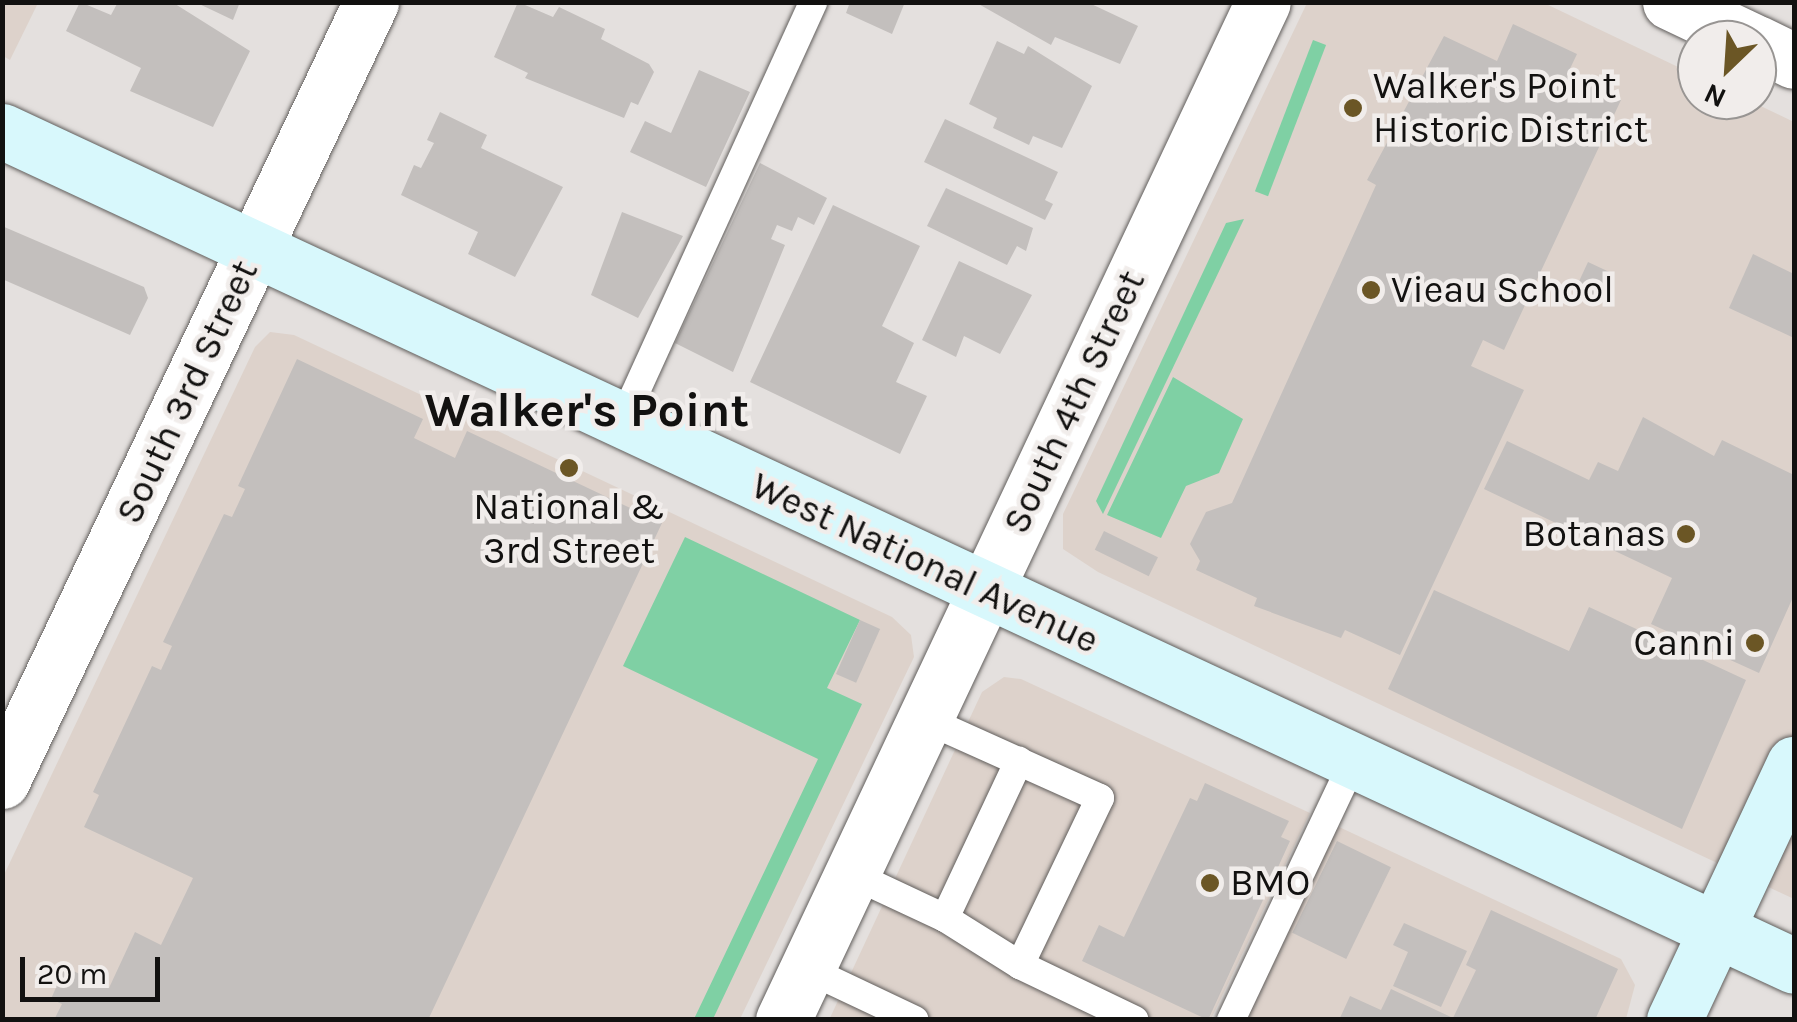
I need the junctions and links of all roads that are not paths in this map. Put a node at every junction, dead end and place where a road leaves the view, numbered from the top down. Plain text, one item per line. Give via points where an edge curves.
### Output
1 (371, 2) edge
2 (814, 2) edge
3 (1263, 2) edge
4 (2, 130) edge
5 (254, 248) junction
6 (622, 422) junction
7 (984, 591) junction
8 (924, 718) junction
9 (1019, 761) junction
10 (1353, 762) junction
11 (1794, 764) edge
12 (2, 782) edge
13 (851, 874) junction
14 (946, 918) junction
15 (1717, 930) junction
16 (1020, 965) junction
17 (1794, 966) edge
18 (806, 969) junction
19 (783, 1020) edge
20 (915, 1020) edge
21 (1134, 1020) edge
22 (1231, 1020) edge
23 (1674, 1020) edge

1 - 5 street, South 3rd Street
2 - 6 lane
3 - 7 street, South 4th Street
4 - 5 main road, West National Avenue
5 - 6 main road, West National Avenue
5 - 12 street, South 3rd Street
6 - 7 main road, West National Avenue
7 - 8 street, South 4th Street
7 - 10 main road, West National Avenue
8 - 9 lane
8 - 13 street, South 4th Street
9 - 14 lane
9 - 16 lane via 1100,798
10 - 15 main road, West National Avenue
10 - 22 lane
11 - 15 main road
13 - 14 lane
13 - 18 street, South 4th Street
14 - 16 lane
15 - 17 main road, West National Avenue
15 - 23 main road
16 - 21 lane
18 - 19 street, South 4th Street
18 - 20 lane

